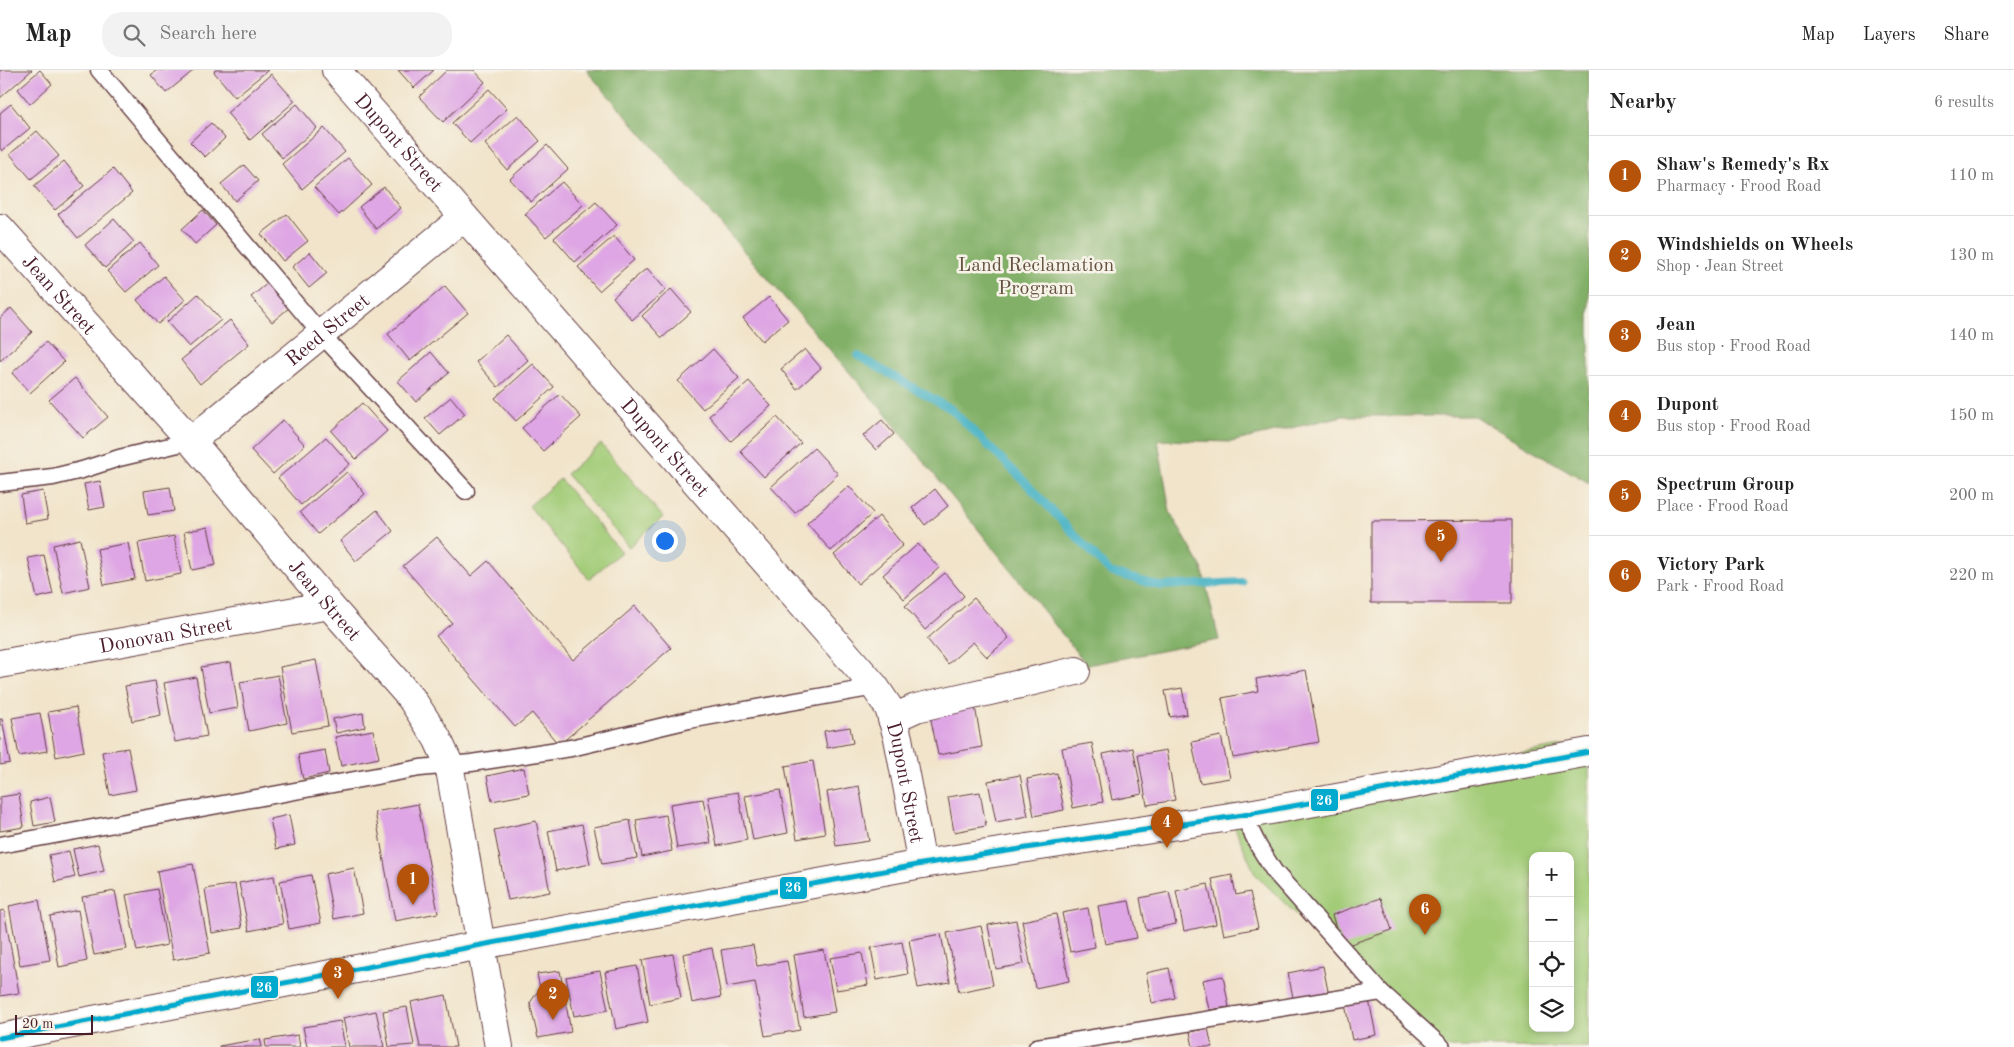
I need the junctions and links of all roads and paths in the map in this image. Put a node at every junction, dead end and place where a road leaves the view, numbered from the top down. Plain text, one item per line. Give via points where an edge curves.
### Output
1 (99, 70) edge
2 (336, 70) edge
3 (464, 217) junction
4 (0, 228) edge
5 (322, 335) junction
6 (191, 441) junction
7 (0, 483) edge
8 (466, 491) dead end
9 (329, 605) junction
10 (0, 664) edge
11 (1076, 671) dead end
12 (875, 687) junction
13 (892, 718) junction
14 (1589, 752) edge
15 (449, 764) junction
16 (1243, 815) junction
17 (0, 845) edge
18 (922, 864) junction
19 (481, 945) junction
20 (1381, 992) junction
21 (0, 1038) edge
22 (499, 1047) edge
23 (1037, 1047) edge
24 (1442, 1047) edge

1 - 5 lane
2 - 3 street, Dupont Street
3 - 5 street, Reed Street
3 - 12 street, Dupont Street
4 - 6 street, Jean Street
5 - 6 street, Reed Street
5 - 8 lane
6 - 7 lane via 53,477
6 - 9 street, Jean Street
9 - 10 street, Donovan Street
9 - 15 street, Jean Street via 411,698 437,738
11 - 13 street via 916,708
12 - 13 street, Dupont Street via 890,708
12 - 15 lane via 689,720 571,748
13 - 18 street, Dupont Street
14 - 16 street
15 - 17 lane
15 - 19 street, Jean Street
16 - 18 street
16 - 20 lane via 1274,871
18 - 19 street
19 - 21 street
19 - 22 street, Jean Street
20 - 23 lane
20 - 24 lane

